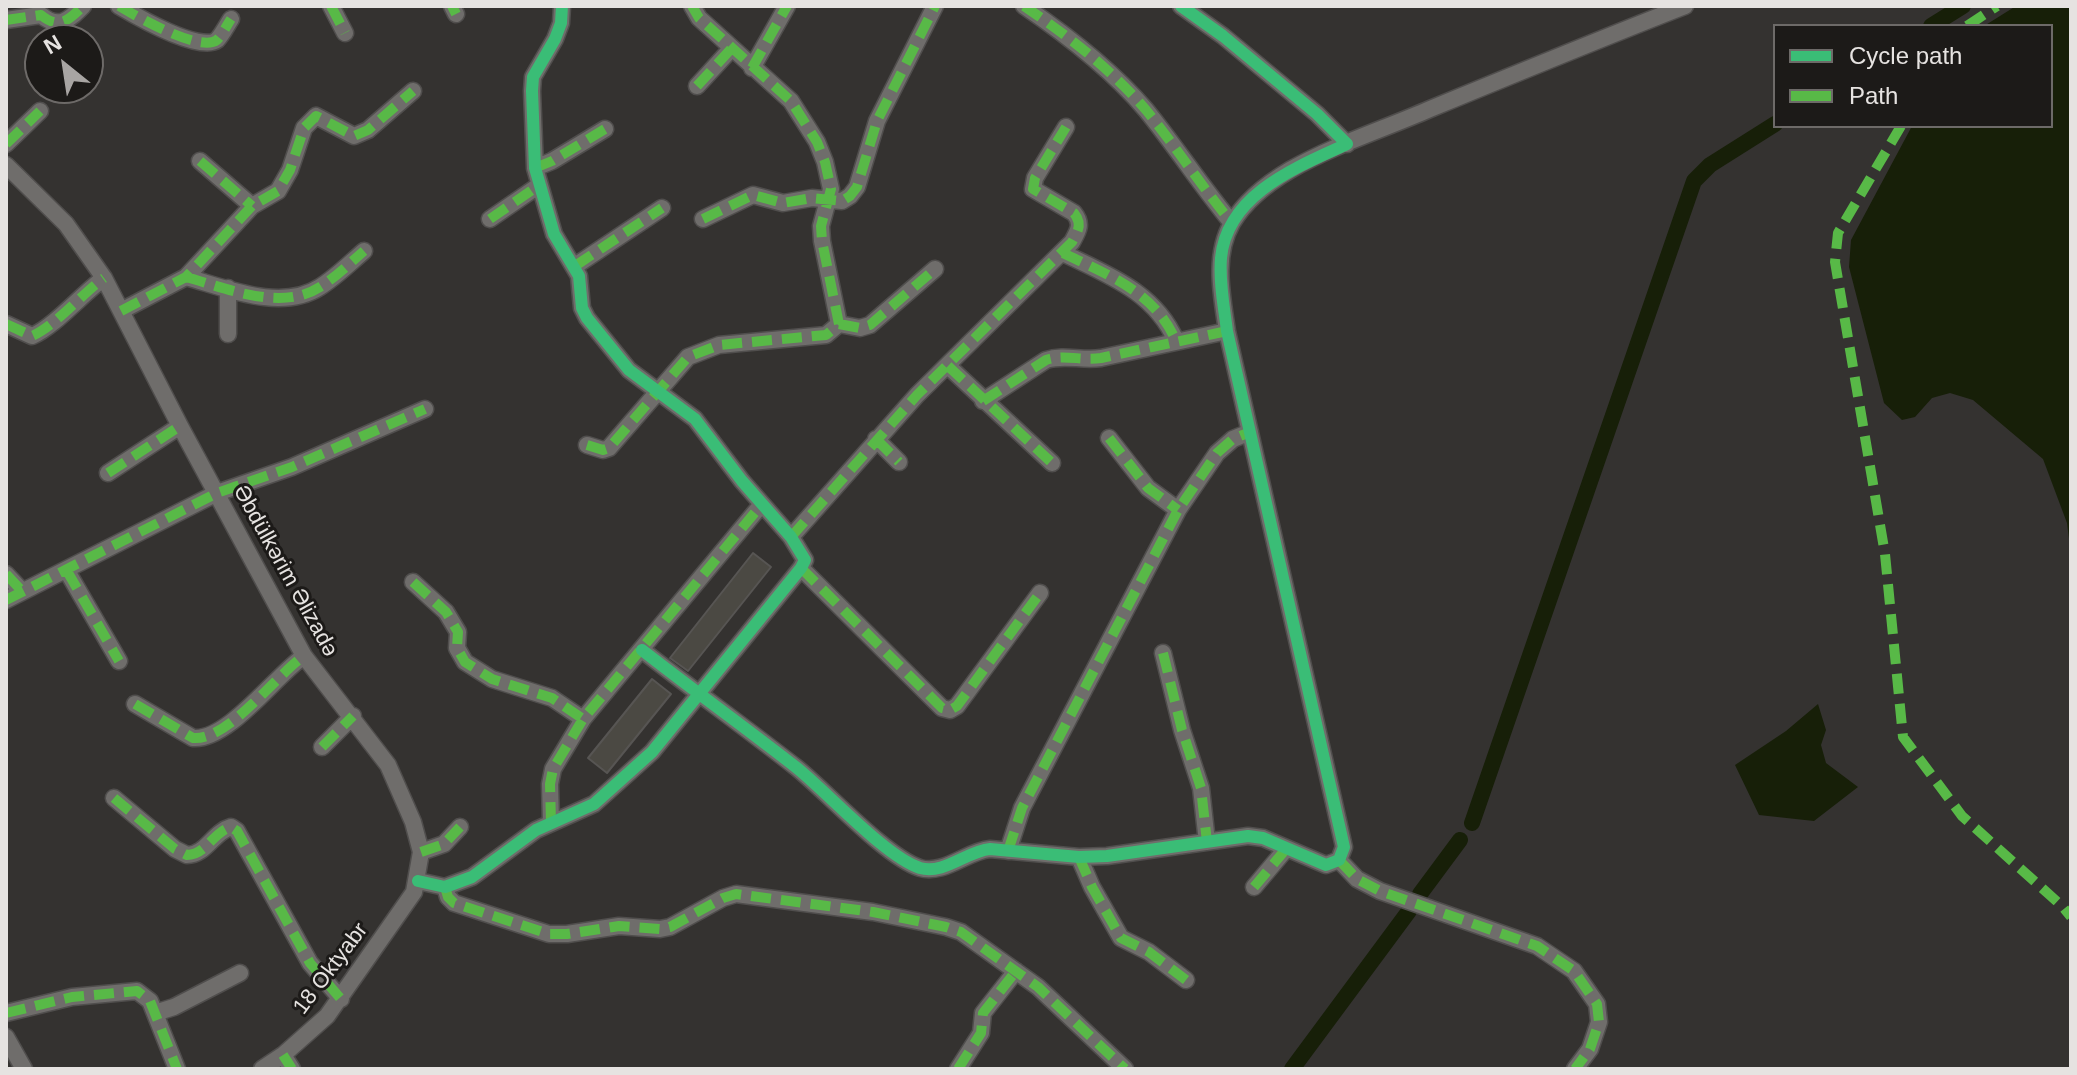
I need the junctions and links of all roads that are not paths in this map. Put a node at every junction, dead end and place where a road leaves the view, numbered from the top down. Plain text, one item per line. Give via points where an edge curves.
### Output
1 (83, 6) edge
2 (119, 6) edge
3 (331, 6) edge
4 (562, 6) edge
5 (692, 6) edge
6 (787, 6) edge
7 (935, 6) edge
8 (1024, 6) edge
9 (1181, 6) edge
10 (1685, 6) edge
11 (231, 19) dead end
12 (6, 20) edge
13 (345, 33) dead end
14 (731, 49) junction
15 (752, 68) junction
16 (697, 86) dead end
17 (413, 91) dead end
18 (40, 111) dead end
19 (1066, 127) dead end
20 (605, 129) dead end
21 (6, 144) edge
22 (1347, 144) junction
23 (200, 161) dead end
24 (6, 165) edge
25 (535, 168) junction
26 (538, 186) junction
27 (829, 202) junction
28 (252, 206) junction
29 (662, 208) dead end
30 (490, 219) dead end
31 (703, 219) dead end
32 (1232, 223) junction
33 (364, 251) dead end
34 (1063, 253) junction
35 (575, 266) junction
36 (935, 269) dead end
37 (186, 277) junction
38 (104, 278) junction
39 (228, 288) junction
40 (121, 311) junction
41 (6, 324) edge
42 (839, 324) junction
43 (1227, 331) junction
44 (228, 334) dead end
45 (1176, 341) junction
46 (948, 366) junction
47 (660, 392) junction
48 (983, 401) junction
49 (425, 409) dead end
50 (180, 426) junction
51 (1250, 432) junction
52 (1109, 438) dead end
53 (876, 439) junction
54 (587, 445) dead end
55 (899, 462) dead end
56 (1052, 463) dead end
57 (108, 473) dead end
58 (217, 493) junction
59 (762, 504) junction
60 (1178, 510) junction
61 (791, 537) junction
62 (801, 568) junction
63 (67, 571) junction
64 (6, 574) edge
65 (413, 582) dead end
66 (22, 591) junction
67 (1040, 593) dead end
68 (6, 600) edge
69 (642, 650) junction
70 (1163, 653) dead end
71 (304, 656) junction
72 (119, 661) dead end
73 (698, 694) junction
74 (135, 704) dead end
75 (353, 716) junction
76 (583, 719) junction
77 (322, 747) dead end
78 (114, 798) dead end
79 (551, 822) junction
80 (460, 827) dead end
81 (1207, 842) junction
82 (1286, 849) junction
83 (1008, 851) junction
84 (421, 852) junction
85 (1079, 857) junction
86 (1339, 860) junction
87 (418, 881) junction
88 (445, 887) junction
89 (1254, 887) dead end
90 (1016, 971) junction
91 (240, 973) dead end
92 (1186, 980) dead end
93 (341, 999) junction
94 (6, 1013) edge
95 (155, 1013) junction
96 (6, 1037) edge
97 (288, 1062) edge
98 (24, 1069) edge
99 (177, 1069) edge
100 (262, 1069) edge
101 (958, 1069) edge
102 (1125, 1069) edge
103 (1575, 1069) edge

1 - 12 street via 61,23 41,15
2 - 11 street via 208,44
3 - 13 street
4 - 25 street via 555,39 533,77
5 - 14 street
6 - 15 street
7 - 27 street via 877,121 857,187 842,201
8 - 32 street via 1111,74 1146,110
9 - 22 street
10 - 22 street
14 - 15 street
14 - 16 street
15 - 27 street via 791,101 810,130 825,162
17 - 28 street via 354,136 316,116 304,128 278,191
18 - 21 street
19 - 34 street via 1033,189 1079,219 1080,228
20 - 25 street
22 - 32 street via 1270,183
23 - 28 street
24 - 38 street, Əbdülkərim Əlizadə via 66,224
25 - 26 street
26 - 30 street
26 - 35 street via 554,234
27 - 31 street via 812,198 776,203 753,195
27 - 42 street via 822,241
28 - 37 street
29 - 35 street
32 - 43 street via 1221,255
33 - 39 street via 298,297
34 - 45 street via 1139,293 1161,313
34 - 46 street
35 - 47 street via 587,318 629,370
36 - 42 street via 870,325
37 - 39 street
37 - 40 street
38 - 40 street, Əbdülkərim Əlizadə
38 - 41 street via 42,332 32,336
39 - 44 street
40 - 50 street, Əbdülkərim Əlizadə
42 - 47 street via 826,335 701,350 676,369
43 - 45 street
43 - 51 street
45 - 48 street via 1101,358 1057,356
46 - 48 street
46 - 53 street
47 - 54 street via 609,448
47 - 59 street via 695,419
48 - 56 street
49 - 58 street
50 - 57 street
50 - 58 street, Əbdülkərim Əlizadə
51 - 60 street via 1217,453
51 - 86 street via 1344,847
52 - 60 street via 1148,488
53 - 55 street
53 - 61 street
58 - 63 street
58 - 71 street, Əbdülkərim Əlizadə
59 - 61 street
59 - 69 street
60 - 83 street via 1022,808
61 - 62 street via 805,560
62 - 67 street via 942,708 950,710
62 - 73 street
63 - 66 street
63 - 72 street
64 - 66 street
65 - 76 street via 446,612 458,632 457,648 465,662 492,679 552,698
66 - 68 street
69 - 73 street
69 - 76 street
70 - 81 street via 1201,788
71 - 74 street via 240,716 201,739
71 - 75 street, Əbdülkərim Əlizadə
73 - 79 street via 626,778 581,812
73 - 83 street via 912,864 939,868 982,849
75 - 77 street
75 - 84 street, Əbdülkərim Əlizadə via 388,765
76 - 79 street via 553,769
78 - 93 street via 187,855 200,852 224,829 237,831 310,963
79 - 88 street via 472,877
80 - 84 street via 444,844
81 - 82 street via 1248,836
81 - 85 street
82 - 86 street via 1326,865
82 - 89 street
83 - 85 street
84 - 87 street, Əbdülkərim Əlizadə
85 - 92 street via 1121,938
86 - 103 street via 1357,879 1380,891 1537,946 1574,971 1597,1004 1599,1022 1590,1049
87 - 88 street
87 - 93 street, 18 Oktyabr
88 - 90 street via 454,903 549,934 634,925 670,927 736,894 873,912 961,932
90 - 101 street via 983,1013 981,1033
90 - 102 street
91 - 95 street
93 - 97 street, 18 Oktyabr
94 - 95 street via 72,997 137,991
95 - 99 street
96 - 98 street
97 - 100 street, 18 Oktyabr

